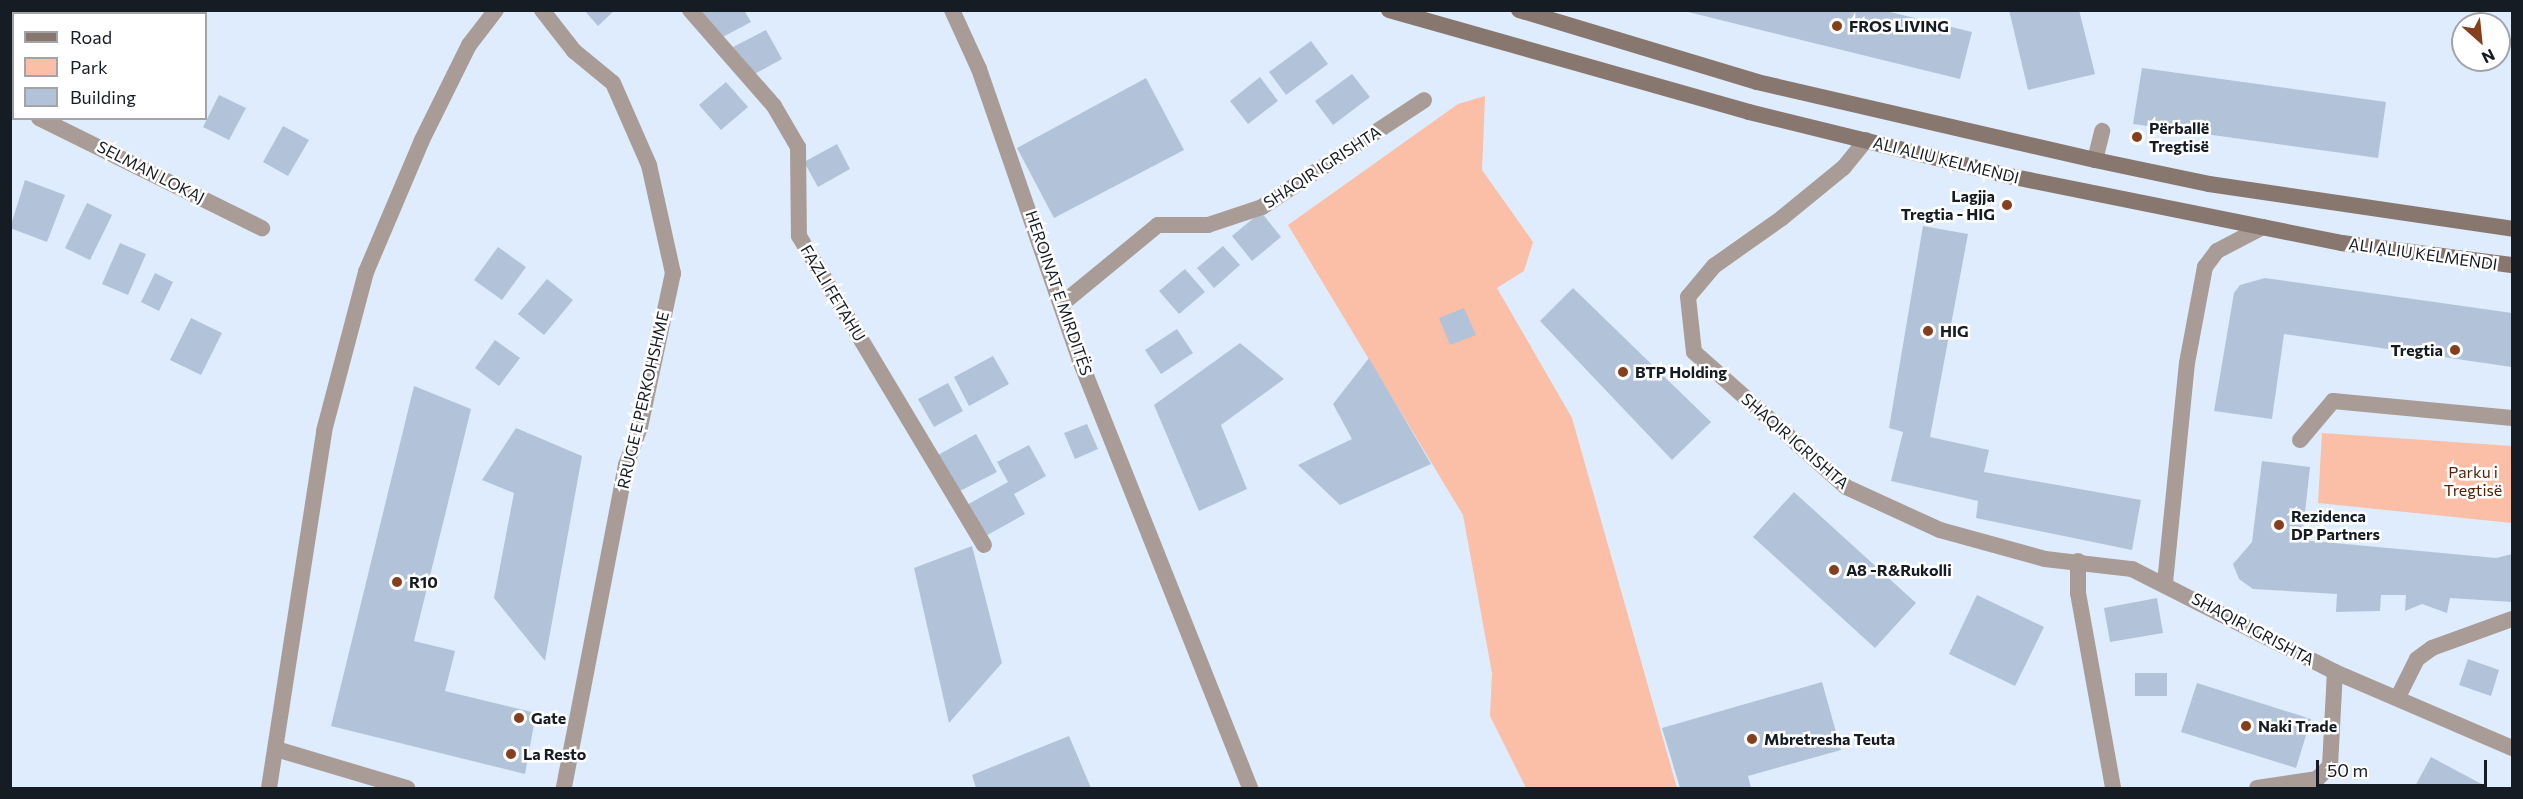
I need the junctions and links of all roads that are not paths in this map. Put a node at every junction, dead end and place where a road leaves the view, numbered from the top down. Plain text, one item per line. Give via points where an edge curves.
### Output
1 (496, 10) edge
2 (542, 10) edge
3 (690, 10) edge
4 (952, 10) edge
5 (1389, 10) edge
6 (1519, 10) edge
7 (1553, 15) edge
8 (1424, 100) dead end
9 (43, 120) edge
10 (2102, 131) dead end
11 (1866, 140) junction
12 (2096, 160) junction
13 (2263, 227) junction
14 (262, 228) dead end
15 (2512, 230) edge
16 (2512, 266) edge
17 (1063, 303) junction
18 (2512, 418) edge
19 (2300, 440) dead end
20 (984, 545) dead end
21 (2078, 561) junction
22 (2165, 583) junction
23 (2512, 618) edge
24 (2335, 672) junction
25 (2398, 697) junction
26 (2512, 748) edge
27 (276, 749) junction
28 (2319, 784) edge
29 (269, 789) edge
30 (407, 789) edge
31 (564, 789) edge
32 (1250, 789) edge
33 (2113, 789) edge
34 (2258, 789) edge

1 - 27 street via 469,45 422,140 366,272 324,431
2 - 31 street, RRUGE E PERKOHSHME via 574,51 613,82 649,165 673,273 640,427 626,465
3 - 20 street, FAZLI FETAHU via 774,106 798,147 799,236
4 - 17 street, HEROINAT E MIRDITËS via 979,69
5 - 11 main road, ALI ALIU KELMENDI
6 - 7 main road, ALI ALIU KELMENDI
7 - 12 main road, ALI ALIU KELMENDI via 1757,82
8 - 17 street, SHAQIR IGRISHTA via 1262,207 1208,225 1158,225
9 - 14 street, SELMAN LOKAJ
10 - 12 street
11 - 13 main road, ALI ALIU KELMENDI via 2079,191
11 - 21 street, SHAQIR IGRISHTA via 1843,168 1714,266 1688,297 1694,352 1846,488 1940,530 2045,559
12 - 15 main road, ALI ALIU KELMENDI via 2209,184
13 - 16 main road, ALI ALIU KELMENDI
13 - 22 street via 2217,251 2205,267 2187,363
17 - 32 street, HEROINAT E MIRDITËS via 1079,358
18 - 19 street via 2333,401
21 - 22 street, SHAQIR IGRISHTA via 2132,569
21 - 33 street via 2078,593
22 - 24 street, SHAQIR IGRISHTA
23 - 25 street via 2432,648 2417,659
24 - 25 street, SHAQIR IGRISHTA
24 - 28 street via 2330,766
25 - 26 street, SHAQIR IGRISHTA
27 - 29 street
27 - 30 street
28 - 34 street

